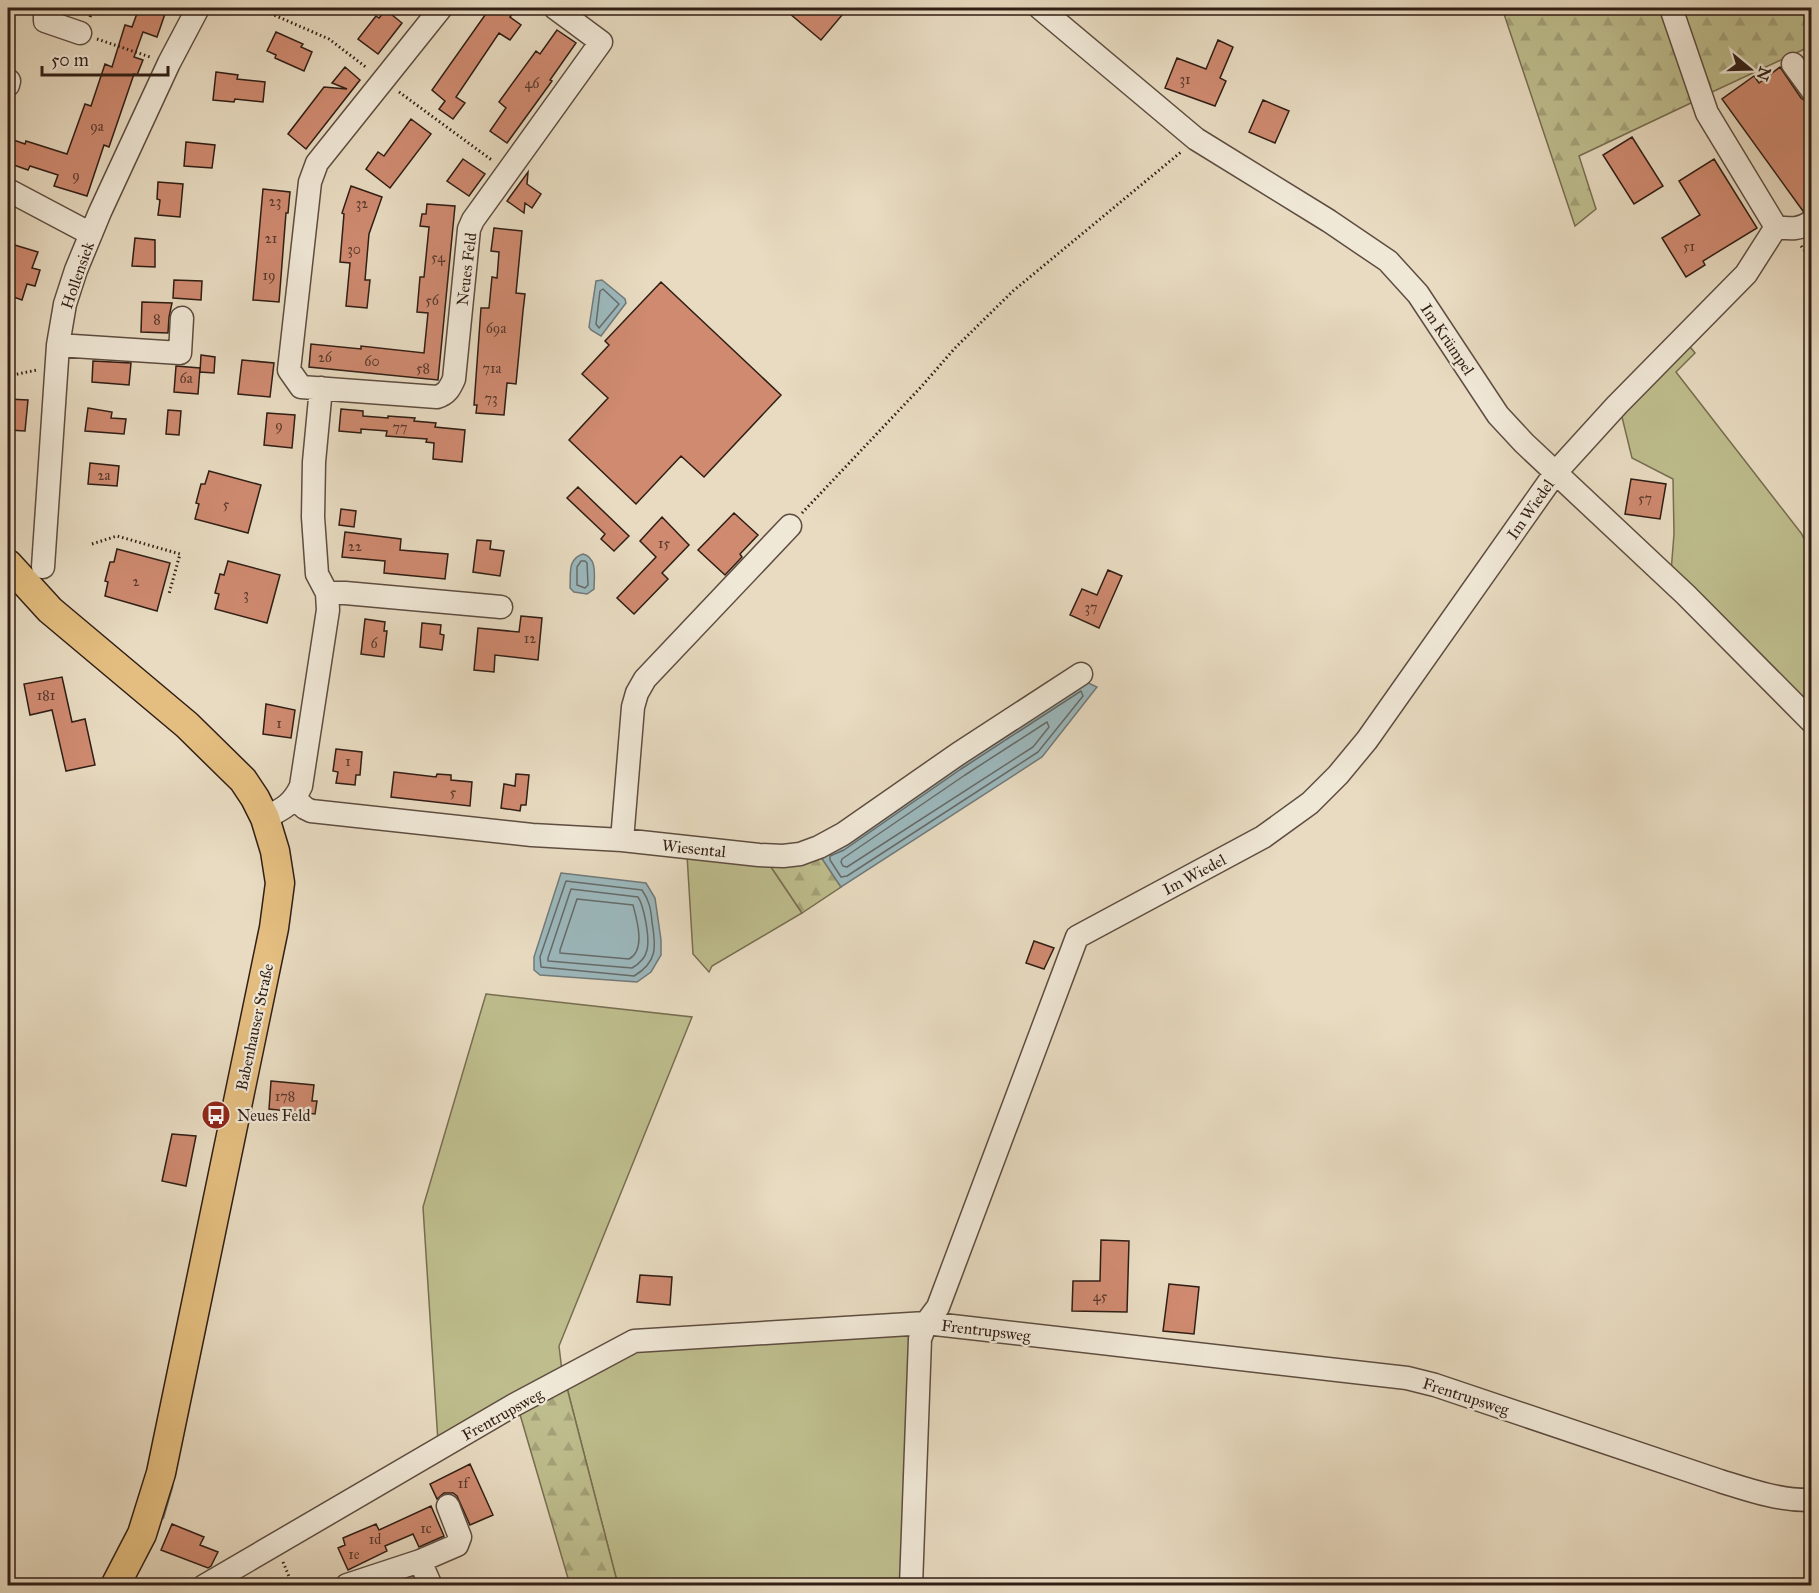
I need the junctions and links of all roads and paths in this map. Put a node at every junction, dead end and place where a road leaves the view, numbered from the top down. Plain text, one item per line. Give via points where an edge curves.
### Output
1 (45, 8) edge
2 (198, 8) edge
3 (258, 8) edge
4 (441, 8) edge
5 (555, 8) edge
6 (1040, 8) edge
7 (1671, 8) edge
8 (80, 33) joint
9 (169, 63) junction
10 (1793, 64) dead end
11 (382, 80) junction
12 (1812, 90) edge
13 (1196, 139) junction
14 (508, 173) junction
15 (8, 190) edge
16 (1812, 220) edge
17 (1776, 227) junction
18 (92, 234) junction
19 (182, 318) dead end
20 (58, 345) junction
21 (56, 367) junction
22 (8, 376) edge
23 (321, 388) junction
24 (1556, 472) junction
25 (790, 526) joint
26 (92, 544) dead end
27 (8, 564) edge
28 (44, 567) dead end
29 (327, 593) junction
30 (169, 594) dead end
31 (501, 607) dead end
32 (1081, 674) dead end
33 (1812, 722) edge
34 (295, 799) junction
35 (265, 818) junction
36 (622, 840) junction
37 (926, 1323) junction
38 (1812, 1500) edge
39 (447, 1506) dead end
40 (276, 1544) junction
41 (420, 1561) junction
42 (347, 1585) edge
43 (115, 1586) edge
44 (204, 1586) edge
45 (292, 1586) edge
46 (431, 1586) edge
47 (911, 1586) edge

1 - 8 street via 45,21
2 - 9 street, Hollensiek
3 - 11 path via 329,39
4 - 11 street, Neues Feld
5 - 14 street, Neues Feld via 601,42
6 - 13 street, Im Krümpel
7 - 17 street via 1707,112
8 - 9 path
9 - 18 street, Hollensiek
10 - 12 street
11 - 14 path
11 - 23 street, Neues Feld via 317,163 310,182 290,369 301,387
13 - 24 street, Im Krümpel via 1388,261 1418,294 1498,415
13 - 25 path via 1013,291
14 - 23 street, Neues Feld via 468,229 451,388 437,397
15 - 18 street
16 - 17 street via 1804,227
17 - 24 street, Im Wiedel via 1746,274
18 - 20 street, Hollensiek via 72,281
19 - 20 street via 180,353
20 - 21 street, Hollensiek
21 - 22 path
21 - 28 street, Hollensiek
23 - 29 street via 313,517 317,574
24 - 33 street, Im Krümpel via 1686,594
24 - 37 street, Im Wiedel via 1367,740 1310,803 1263,837 1077,937 938,1307
25 - 36 street via 645,679 637,693
26 - 30 path via 117,536 180,554
27 - 35 main road, Babenhauser Straße via 51,610 226,763 249,789
29 - 31 street
29 - 34 street via 328,610 301,786
32 - 36 street, Wiesental via 843,834 800,854 759,855
34 - 35 street
34 - 36 street, Wiesental via 311,811 532,835
35 - 43 main road, Babenhauser Straße via 279,875 272,940 161,1473 142,1534
37 - 38 street, Frentrupsweg via 1407,1378 1720,1481 1765,1494
37 - 40 street, Frentrupsweg via 634,1341
37 - 47 street, Im Wiedel via 920,1339
39 - 41 street via 460,1537 457,1545
40 - 44 street, Frentrupsweg
40 - 45 path
41 - 42 street
41 - 46 street

